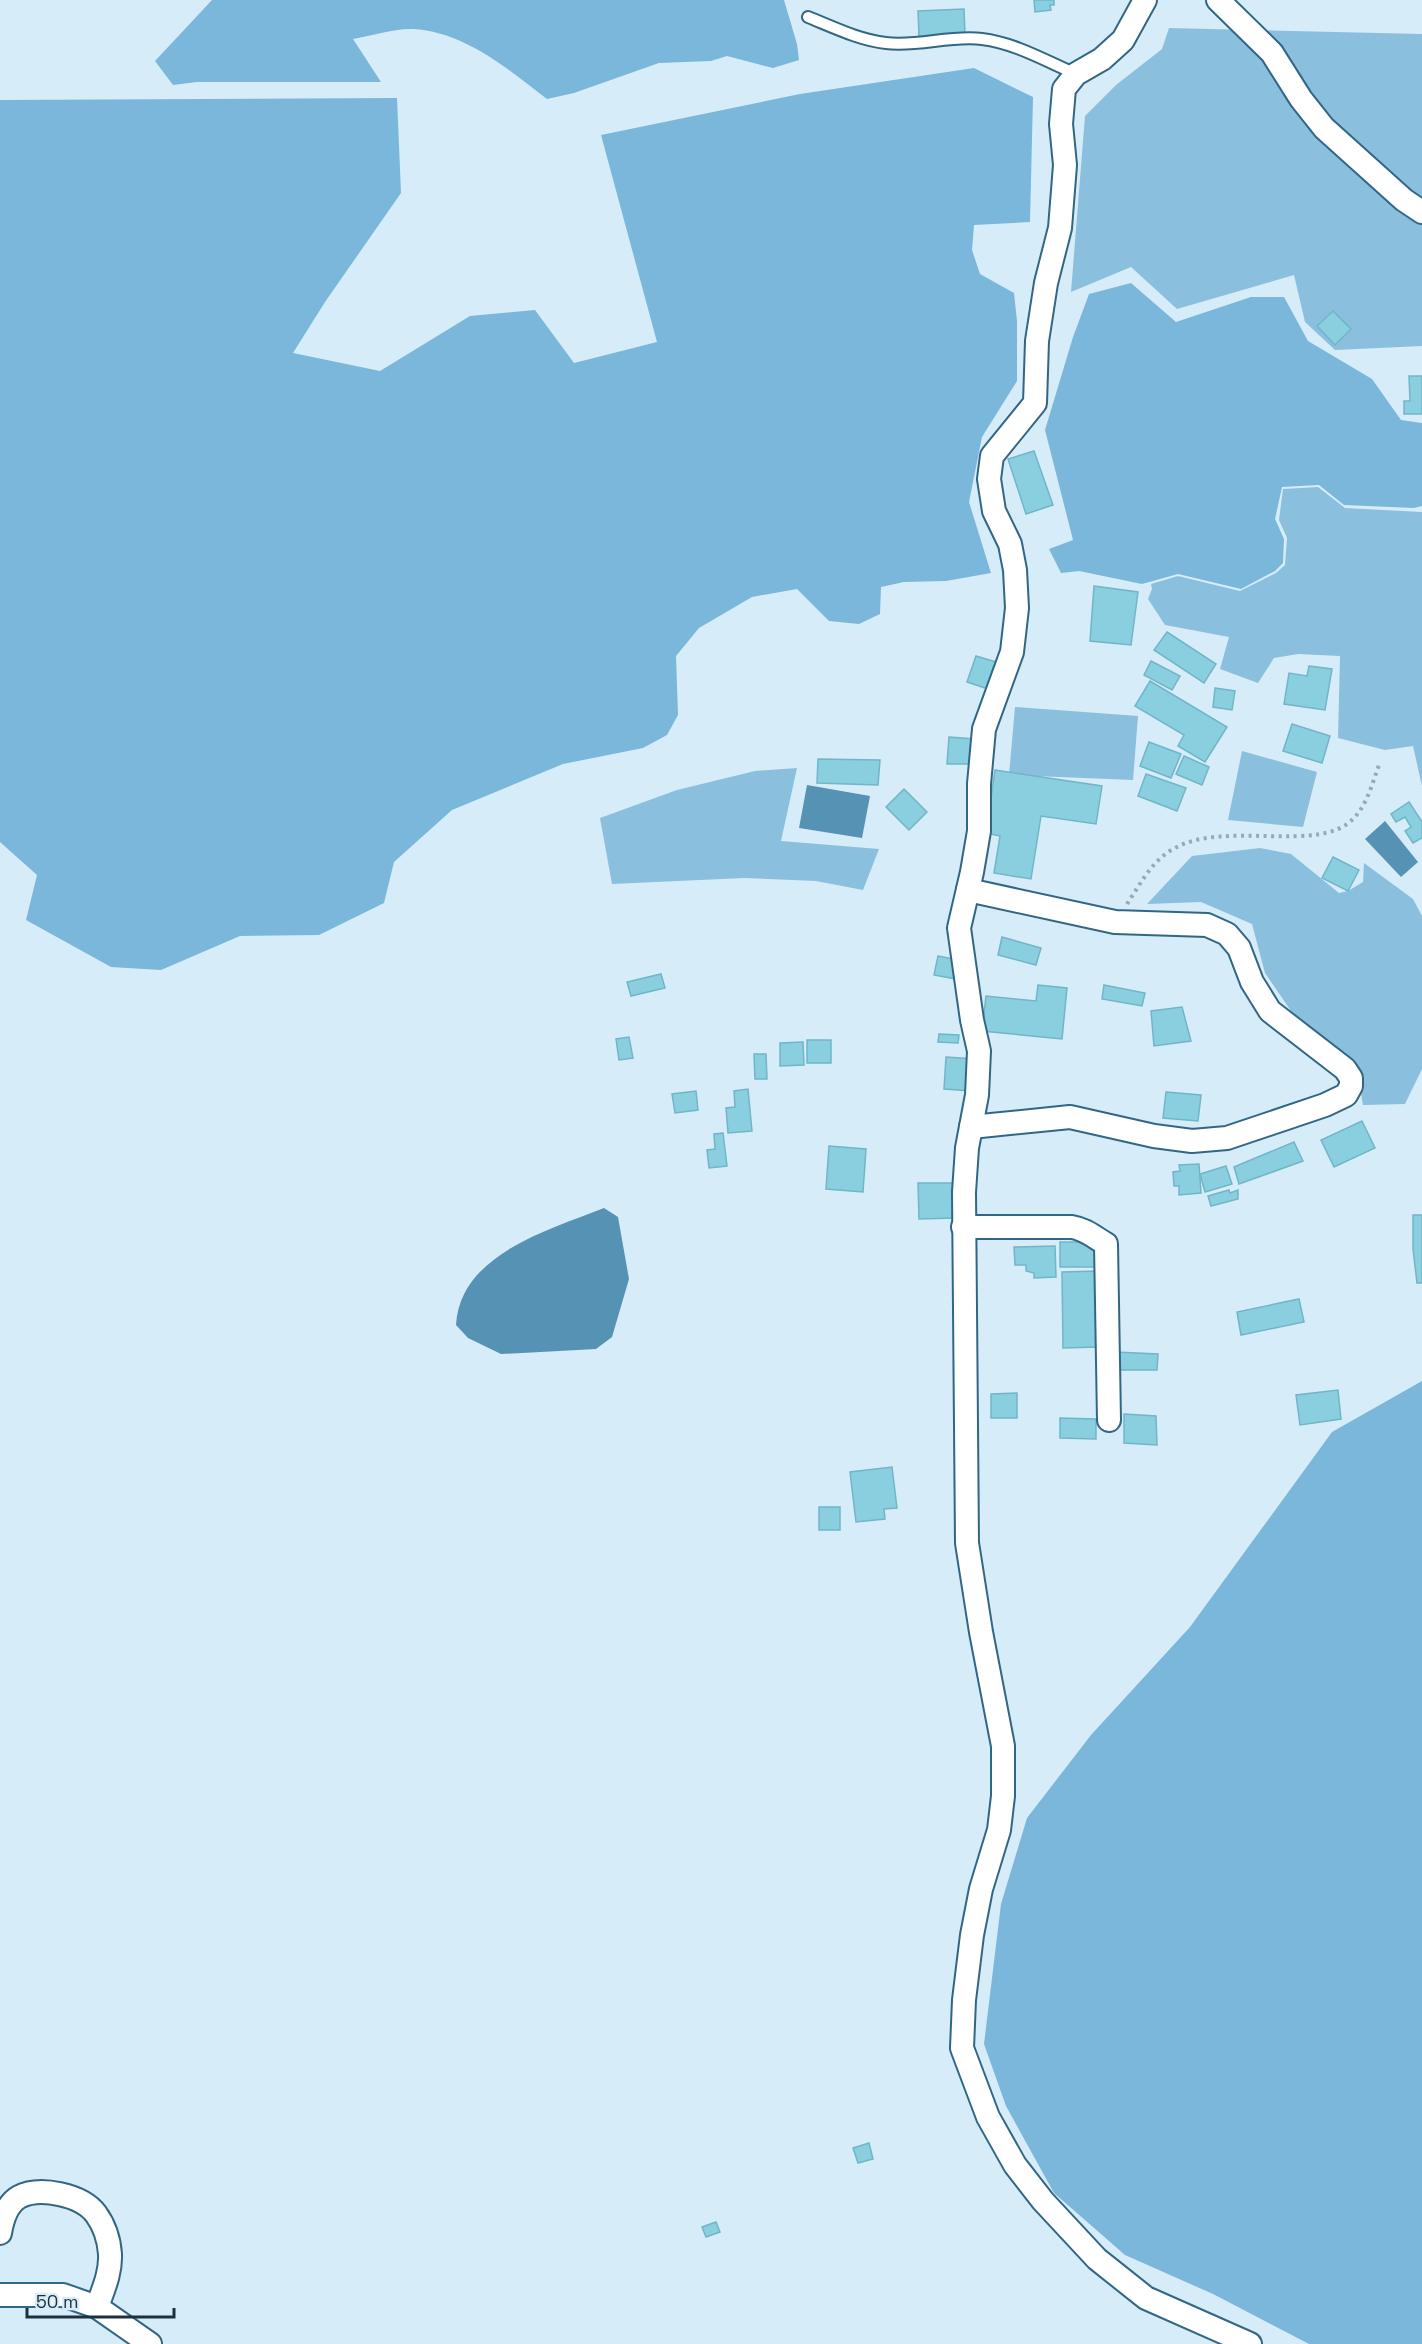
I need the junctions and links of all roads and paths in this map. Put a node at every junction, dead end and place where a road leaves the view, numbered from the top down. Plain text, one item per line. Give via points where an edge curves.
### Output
1 (1145, 0) edge
2 (1218, 0) edge
3 (808, 17) dead end
4 (1076, 74) junction
5 (1422, 212) edge
6 (1379, 765) dead end
7 (968, 890) junction
8 (1115, 922) junction
9 (971, 1127) junction
10 (963, 1227) junction
11 (1109, 1420) dead end
12 (0, 2233) edge
13 (0, 2295) edge
14 (97, 2307) junction
15 (150, 2344) edge
16 (1250, 2344) edge

1 - 4 street via 1123,40 1102,59
2 - 5 street via 1272,53 1324,128 1404,201
3 - 4 lane via 887,43 983,39
4 - 7 street via 1064,89 1061,124 1065,165 1060,228 1037,341 1035,403 992,456 989,479 994,512 1010,544 1017,608 1012,652 984,729 979,831
6 - 8 path via 1366,801 1353,820 1317,835 1237,834 1200,838 1174,848 1153,865
7 - 8 street
7 - 9 street via 959,928 979,1051
8 - 9 street via 1207,926 1227,934 1239,948 1252,982 1270,1011 1345,1069 1351,1078 1346,1095 1227,1138 1192,1141 1070,1117
9 - 10 street
10 - 11 street via 1072,1227 1084,1229 1106,1244
10 - 16 street via 967,1543 1003,1746 1003,1796 999,1830 972,1935 962,2048 988,2116 1015,2165 1097,2259 1146,2298
12 - 14 street via 8,2208 19,2197 44,2192 63,2194 83,2203 96,2214 107,2236 110,2254 108,2275
13 - 14 street via 63,2295
14 - 15 street

